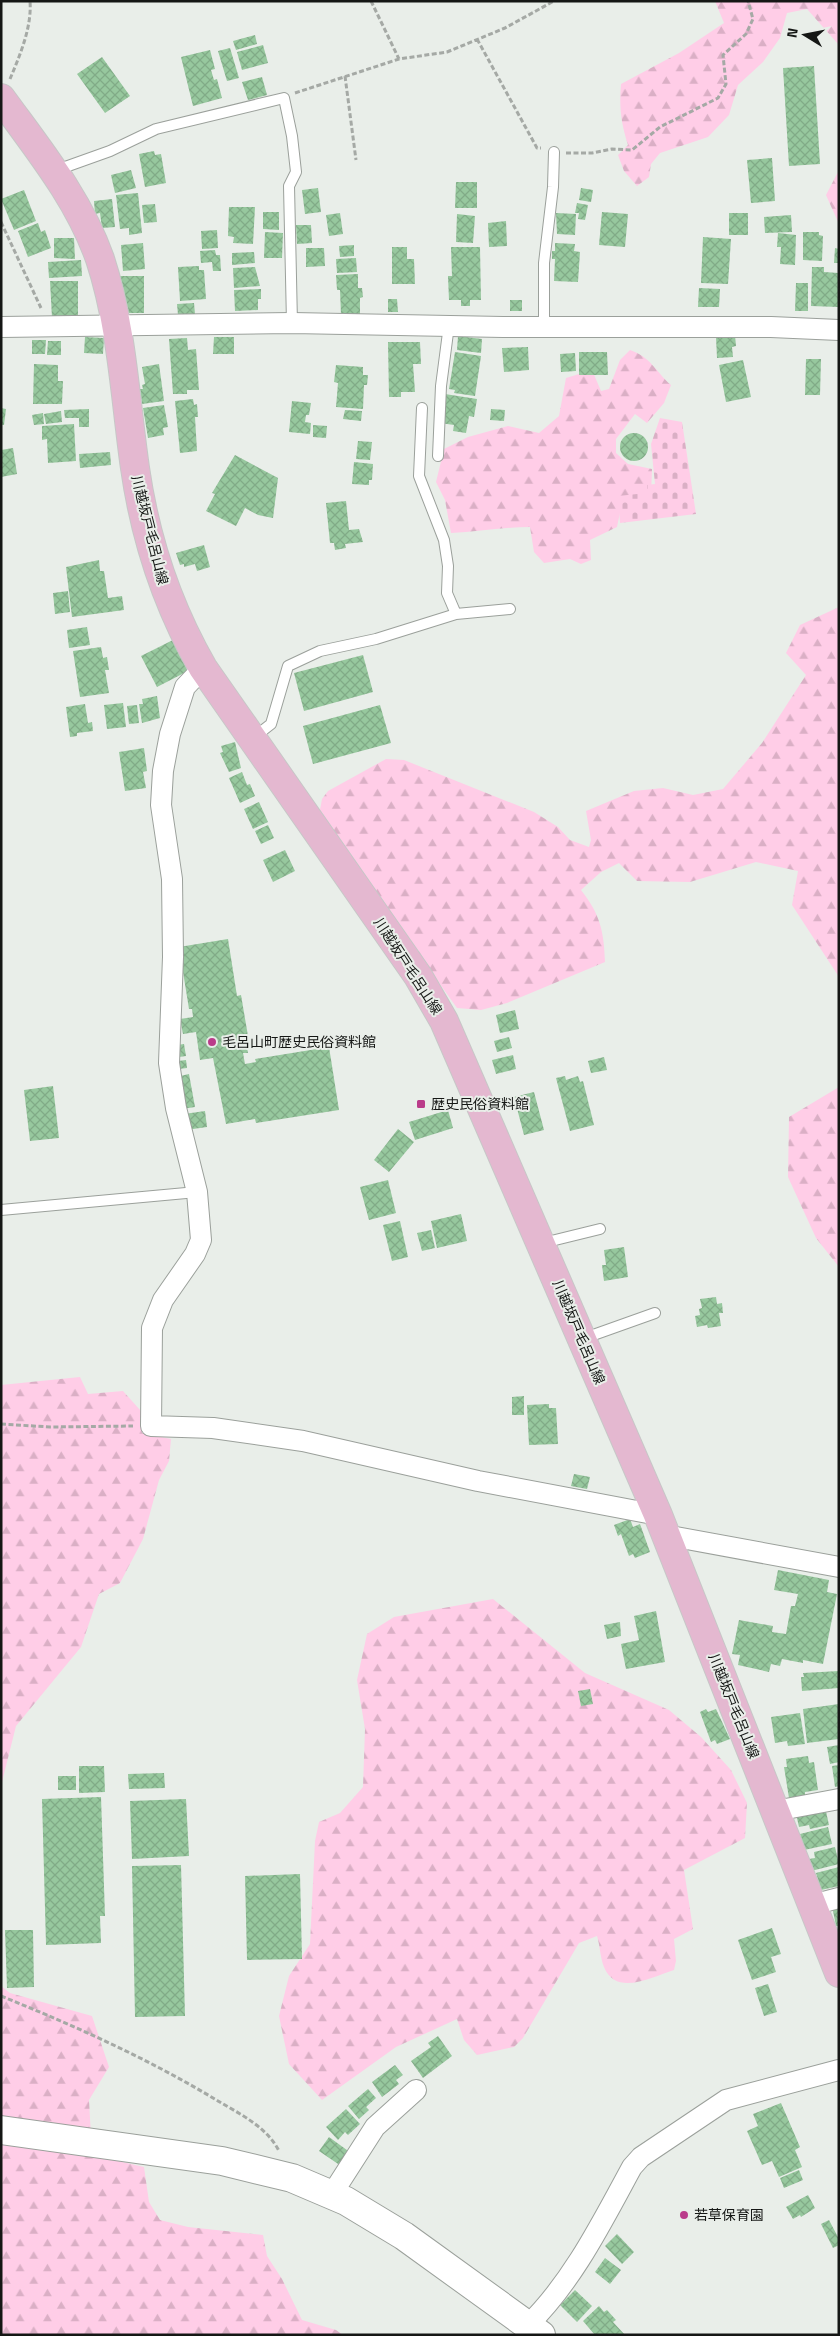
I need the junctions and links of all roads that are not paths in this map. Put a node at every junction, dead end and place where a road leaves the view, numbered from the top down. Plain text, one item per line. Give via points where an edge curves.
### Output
1 (1, 98) edge
2 (554, 152) road end
3 (54, 171) junction
4 (292, 323) junction
5 (449, 325) junction
6 (117, 327) junction
7 (544, 327) junction
8 (1, 328) edge
9 (839, 330) edge
10 (422, 408) dead end
11 (438, 456) dead end
12 (510, 609) dead end
13 (456, 614) junction
14 (203, 668) junction
15 (252, 738) junction
16 (197, 1192) junction
17 (1, 1210) edge
18 (600, 1229) dead end
19 (540, 1243) junction
20 (654, 1313) dead end
21 (582, 1339) junction
22 (662, 1525) junction
23 (839, 1567) edge
24 (839, 1799) edge
25 (776, 1811) junction
26 (839, 1898) edge
27 (812, 1905) junction
28 (839, 1973) edge
29 (839, 2070) edge
30 (416, 2090) dead end
31 (1, 2130) edge
32 (332, 2194) junction
33 (534, 2330) edge

1 - 3 main road, 川越坂戸毛呂山線
2 - 7 lane via 554,187 544,263
3 - 4 lane via 110,151 156,129 284,98 296,172 289,186
3 - 6 main road, 川越坂戸毛呂山線 via 91,234
4 - 5 street
4 - 6 street
5 - 7 street
5 - 11 lane via 441,386
6 - 8 street
6 - 14 main road, 川越坂戸毛呂山線 via 135,470 148,531 166,592
7 - 9 street via 732,326
10 - 13 lane via 419,476 442,534 448,566 447,593
12 - 13 lane
13 - 15 lane via 376,639 320,651 288,666 271,724
14 - 15 main road, 川越坂戸毛呂山線
14 - 16 street via 185,687 170,734 161,804 172,879 169,1063 176,1108
15 - 19 main road, 川越坂戸毛呂山線 via 418,976 444,1021
16 - 17 lane
16 - 22 street via 201,1240 163,1300 152,1328 151,1426 213,1428 303,1441
18 - 19 lane
19 - 21 main road, 川越坂戸毛呂山線
20 - 21 lane
21 - 22 main road, 川越坂戸毛呂山線
22 - 23 street
22 - 25 main road, 川越坂戸毛呂山線
24 - 25 street
25 - 27 main road, 川越坂戸毛呂山線
26 - 27 street
27 - 28 main road, 川越坂戸毛呂山線 via 828,1934
29 - 33 street via 726,2100 642,2157 632,2167 592,2240 543,2310
30 - 32 street via 375,2128
31 - 32 street via 222,2162 292,2178
32 - 33 street via 404,2236

